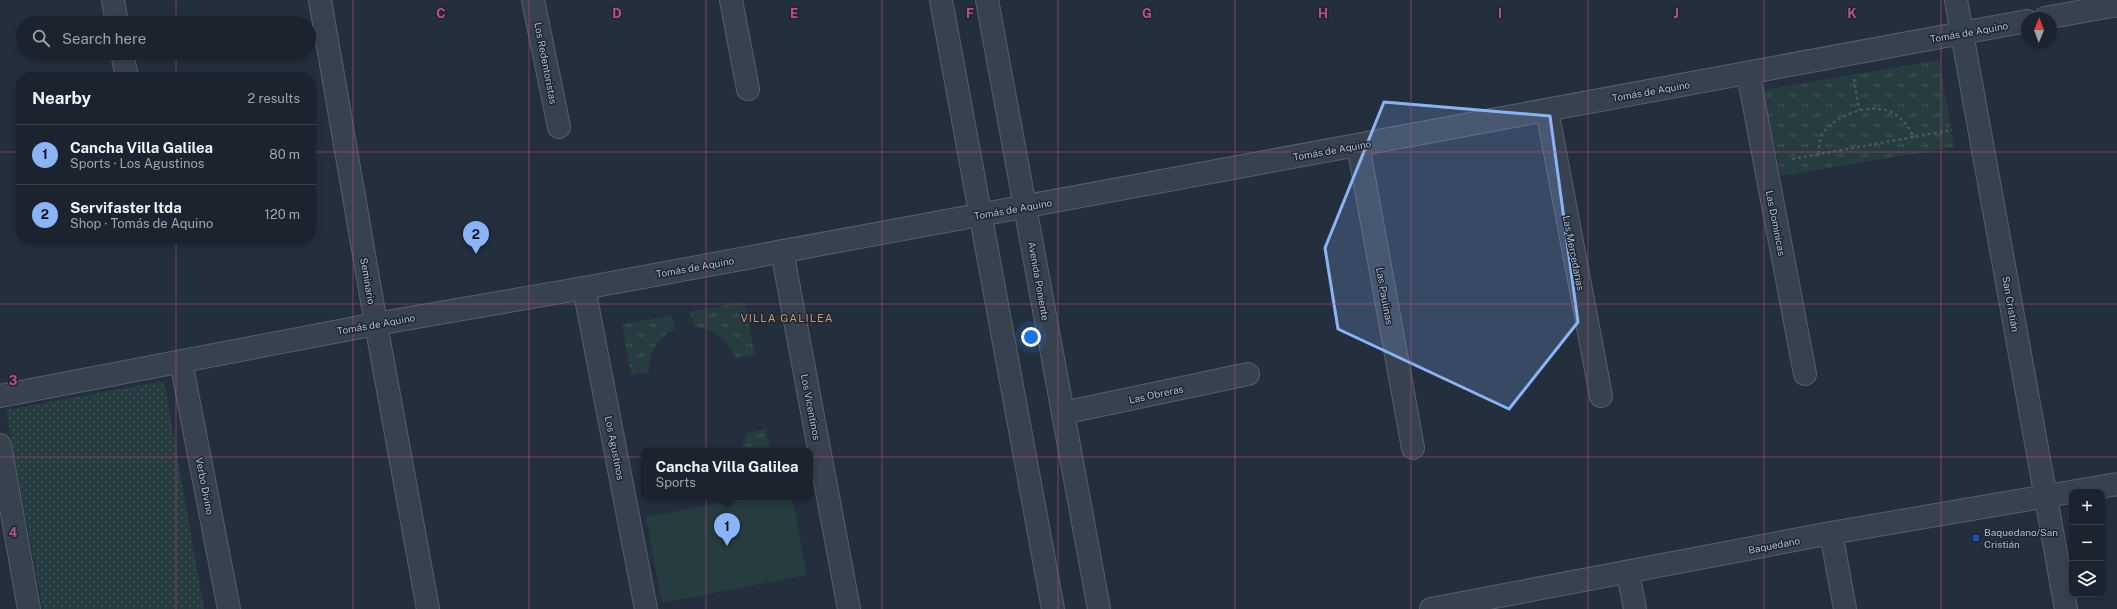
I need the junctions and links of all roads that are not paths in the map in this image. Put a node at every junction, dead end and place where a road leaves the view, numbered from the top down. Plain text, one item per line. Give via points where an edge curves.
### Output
1 (113, 0) edge
2 (320, 0) edge
3 (533, 0) edge
4 (731, 0) edge
5 (941, 0) edge
6 (987, 0) edge
7 (1956, 0) edge
8 (2117, 5) edge
9 (116, 16) edge
10 (2057, 16) edge
11 (2021, 22) edge
12 (1962, 33) junction
13 (123, 60) edge
14 (125, 72) edge
15 (1748, 73) junction
16 (748, 88) dead end
17 (1547, 110) junction
18 (558, 127) dead end
19 (1358, 145) junction
20 (1025, 206) junction
21 (980, 215) junction
22 (782, 251) junction
23 (584, 288) junction
24 (376, 324) junction
25 (181, 362) junction
26 (1248, 374) dead end
27 (1805, 374) dead end
28 (0, 396) edge
29 (1601, 396) dead end
30 (1063, 413) junction
31 (0, 445) edge
32 (1413, 448) dead end
33 (2117, 484) edge
34 (2046, 496) junction
35 (1831, 534) junction
36 (1628, 573) junction
37 (1438, 608) edge
38 (29, 609) edge
39 (229, 609) edge
40 (428, 609) edge
41 (646, 609) edge
42 (849, 609) edge
43 (1053, 609) edge
44 (1099, 609) edge
45 (1635, 609) edge
46 (1845, 609) edge
47 (2066, 609) edge

1 - 9 street
2 - 24 street, Seminario
3 - 18 street, Los Redentoristas
4 - 16 street
5 - 21 street
6 - 20 street, Avenida Poniente
7 - 12 street, San Cristián
8 - 10 street
11 - 12 street, Tomás de Aquino
12 - 15 street, Tomás de Aquino
12 - 34 street, San Cristián
13 - 14 street
15 - 17 street, Tomás de Aquino
15 - 27 street, Las Dominicas
17 - 19 street, Tomás de Aquino
17 - 29 street, Las Mercedarias
19 - 20 street, Tomás de Aquino
19 - 32 street, Las Paulinas
20 - 21 street, Tomás de Aquino
20 - 30 street, Avenida Poniente
21 - 22 street, Tomás de Aquino
21 - 43 street
22 - 23 street, Tomás de Aquino
22 - 42 street, Los Vicentinos
23 - 24 street, Tomás de Aquino
23 - 41 street, Los Agustinos
24 - 25 street, Tomás de Aquino
24 - 40 street, Seminario
25 - 28 street, Tomás de Aquino
25 - 39 street, Verbo Divino
26 - 30 street, Las Obreras
30 - 44 street, Avenida Poniente
31 - 38 street
33 - 34 street, Baquedano
34 - 35 street, Baquedano
34 - 47 street, San Cristián
35 - 36 street, Baquedano
35 - 46 street
36 - 37 street, Baquedano
36 - 45 street

